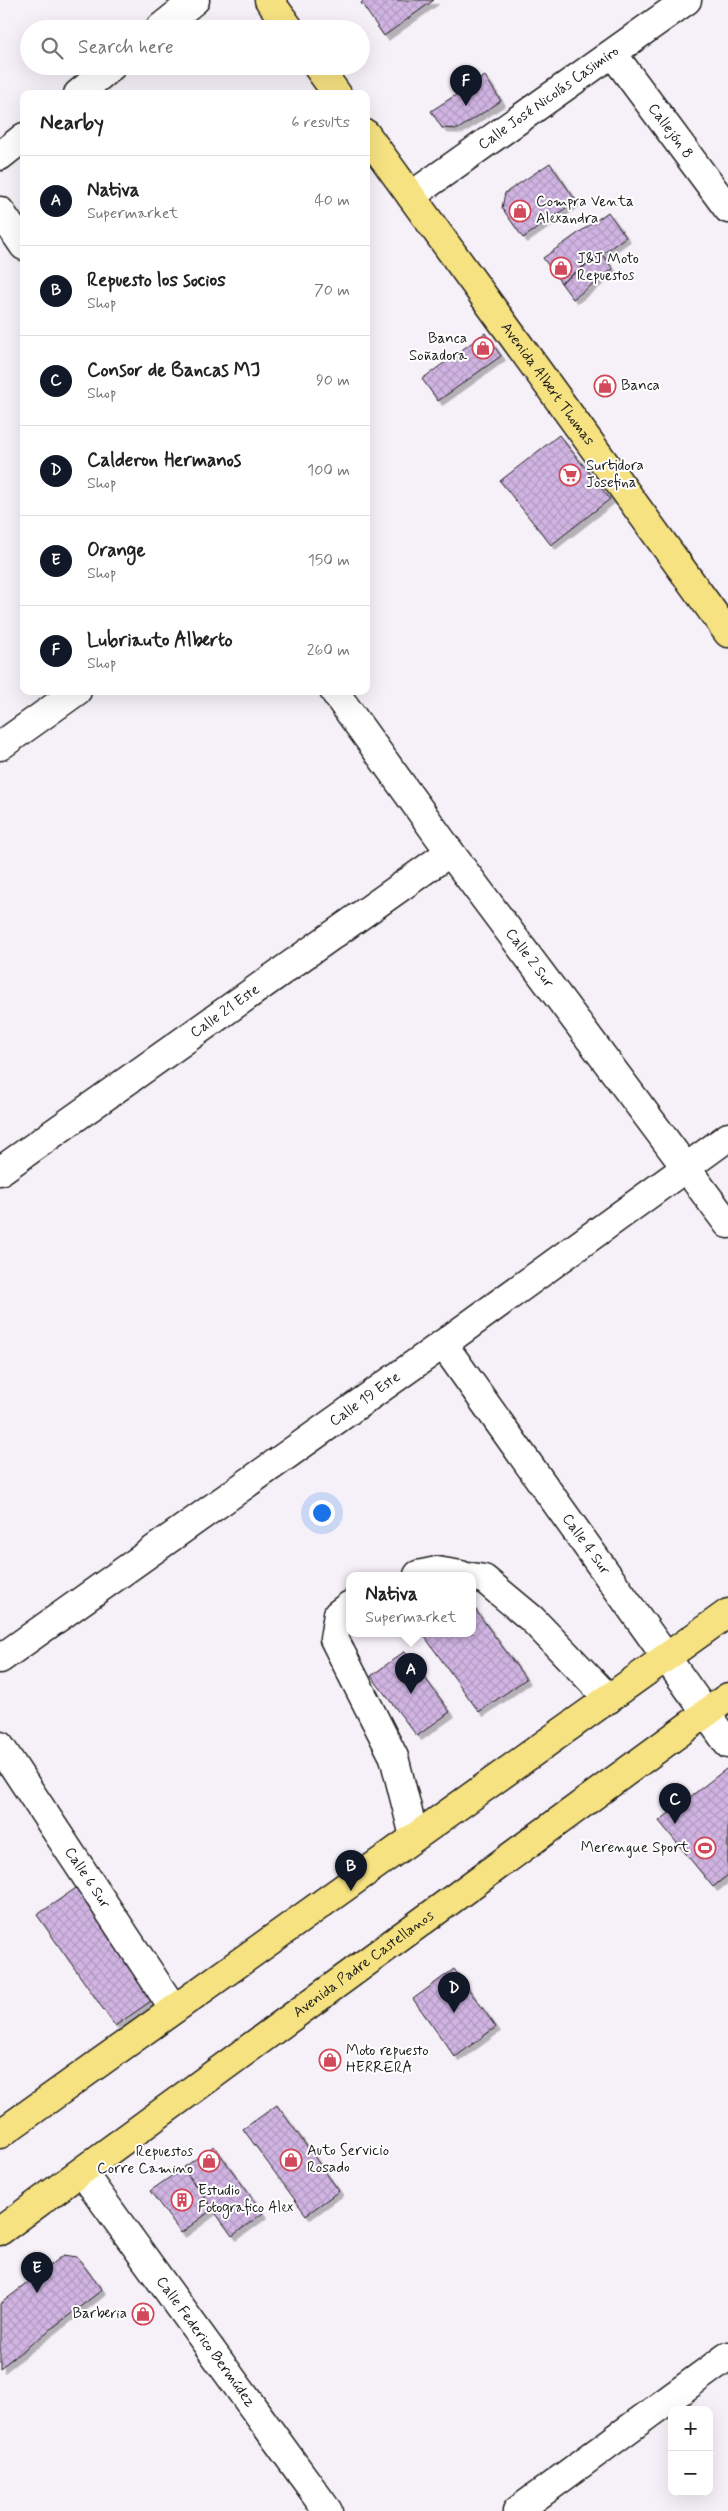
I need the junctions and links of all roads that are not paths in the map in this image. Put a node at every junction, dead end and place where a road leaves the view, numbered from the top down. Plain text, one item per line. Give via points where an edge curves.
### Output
1 (196, 0) edge
2 (269, 0) edge
3 (687, 0) edge
4 (170, 20) edge
5 (283, 20) edge
6 (613, 54) junction
7 (101, 75) edge
8 (323, 75) edge
9 (83, 90) edge
10 (334, 90) edge
11 (20, 140) edge
12 (370, 140) edge
13 (0, 156) edge
14 (411, 196) junction
15 (728, 209) edge
16 (0, 211) edge
17 (20, 240) edge
18 (728, 633) edge
19 (71, 695) edge
20 (337, 695) edge
21 (0, 746) edge
22 (450, 852) junction
23 (728, 1138) edge
24 (687, 1167) junction
25 (0, 1171) edge
26 (728, 1224) edge
27 (443, 1344) junction
28 (476, 1578) edge
29 (346, 1608) edge
30 (728, 1612) edge
31 (0, 1658) edge
32 (665, 1659) junction
33 (728, 1696) edge
34 (608, 1699) junction
35 (704, 1713) junction
36 (728, 1744) edge
37 (0, 1746) edge
38 (414, 1836) junction
39 (173, 2008) junction
40 (0, 2134) edge
41 (82, 2172) junction
42 (0, 2232) edge
43 (728, 2356) edge
44 (328, 2511) edge
45 (517, 2511) edge

1 - 4 street
2 - 5 main road
3 - 6 street, Calle José Nicolás Casimiro
6 - 14 street, Calle José Nicolás Casimiro
6 - 15 street, Callejón 8
7 - 9 street
8 - 10 main road
11 - 13 street
12 - 14 main road, Avenida Albert Thomas
14 - 18 main road, Avenida Albert Thomas
16 - 17 street
19 - 21 street
20 - 22 street, Calle 2 Sur
22 - 24 street, Calle 2 Sur
22 - 25 street, Calle 21 Este
23 - 24 street, Calle 19 Este
24 - 26 street, Calle 2 Sur
24 - 27 street, Calle 19 Este
27 - 31 street, Calle 19 Este
27 - 32 street, Calle 4 Sur
28 - 34 street via 484,1579 532,1619
29 - 38 street via 338,1614 334,1638 394,1757
30 - 32 main road
32 - 34 main road
32 - 35 street, Calle 4 Sur
33 - 35 main road, Avenida Padre Castellanos
34 - 38 main road
35 - 36 street, Calle 4 Sur
35 - 41 main road, Avenida Padre Castellanos
37 - 39 street, Calle 6 Sur
38 - 39 main road
39 - 40 main road
41 - 42 main road, Avenida Padre Castellanos
41 - 44 street, Calle Federico Bermúdez
43 - 45 street

